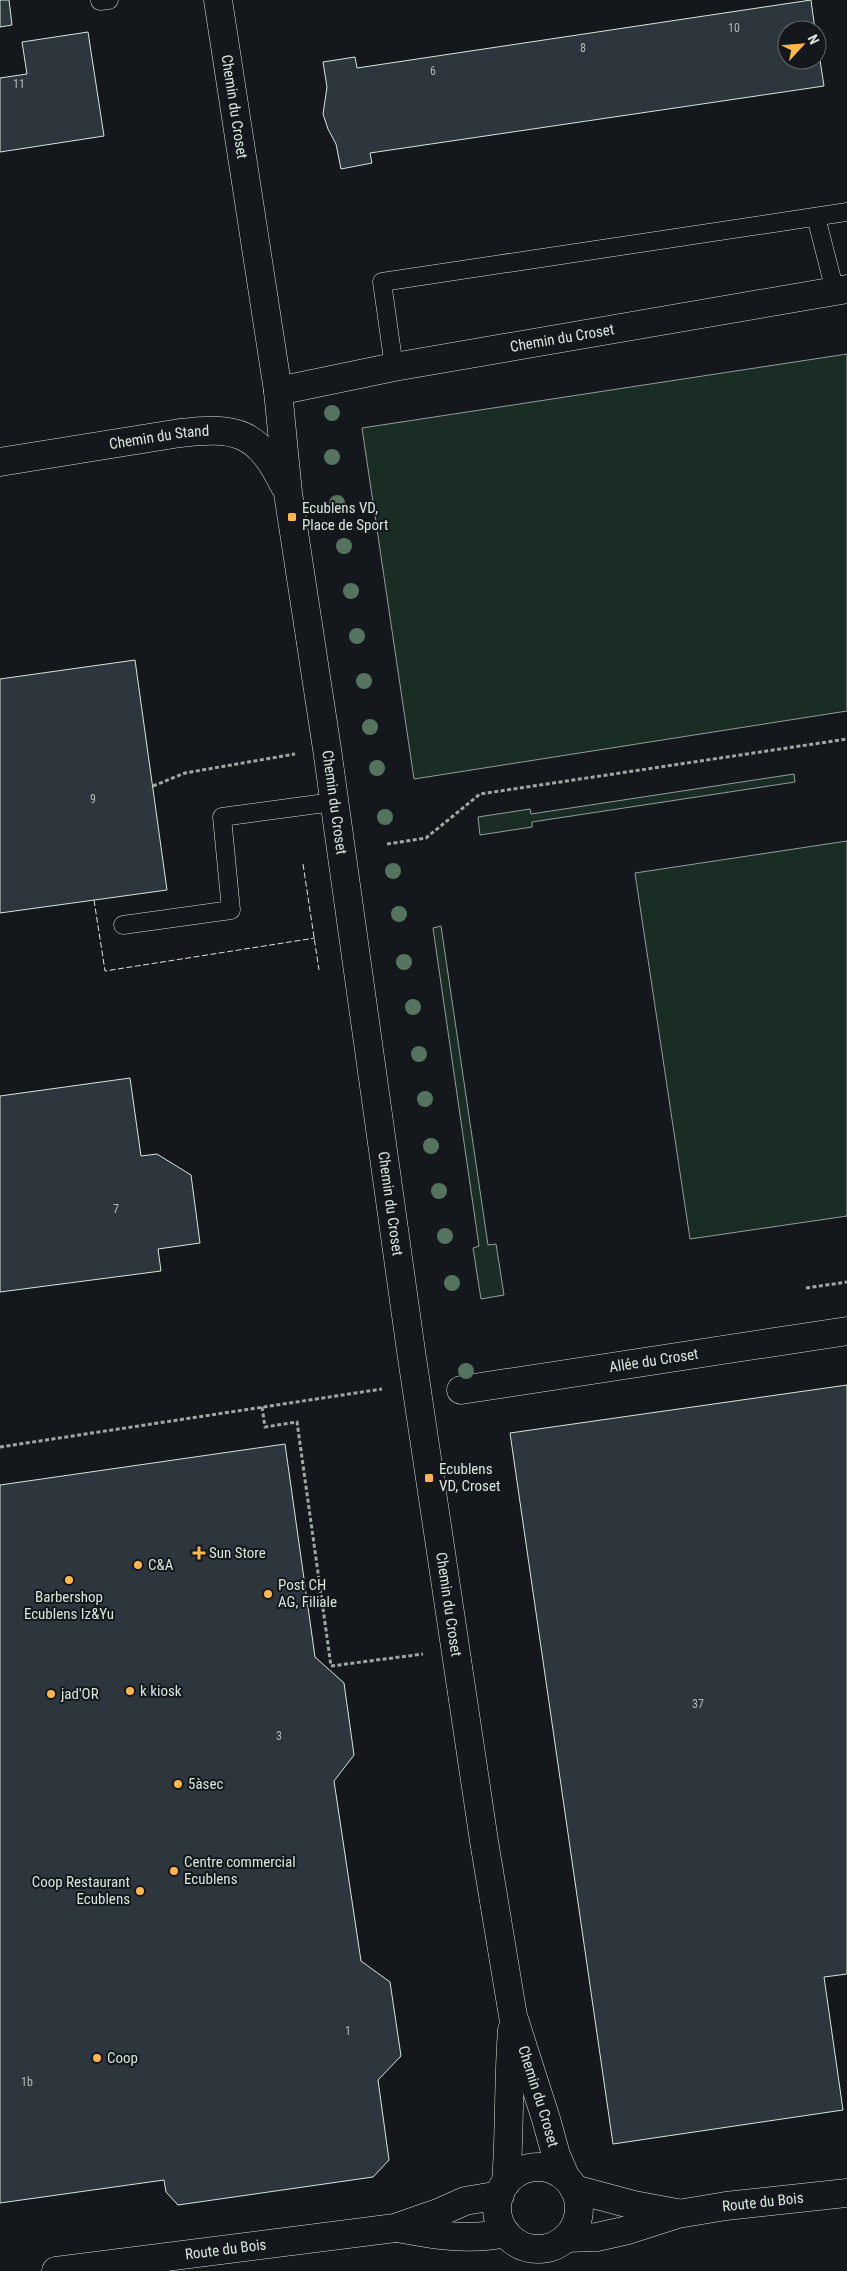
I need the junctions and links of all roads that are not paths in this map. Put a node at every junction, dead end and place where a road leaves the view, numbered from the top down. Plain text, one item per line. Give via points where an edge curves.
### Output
1 (218, 0) edge
2 (847, 212) edge
3 (816, 217) junction
4 (841, 290) edge
5 (394, 366) junction
6 (278, 392) junction
7 (0, 462) edge
8 (288, 493) junction
9 (333, 802) junction
10 (123, 925) dead end
11 (847, 1331) edge
12 (461, 1390) dead end
13 (513, 2016) junction
14 (570, 2183) junction
15 (503, 2189) junction
16 (847, 2193) edge
17 (678, 2214) junction
18 (396, 2228) junction
19 (506, 2233) junction
20 (557, 2252) edge
21 (534, 2260) edge
22 (56, 2271) edge

1 - 6 street, Chemin du Croset
2 - 3 lane
3 - 4 lane
3 - 5 lane via 382,282
4 - 5 street, Chemin du Croset
5 - 6 street, Chemin du Croset
6 - 8 street, Chemin du Croset
7 - 8 street, Chemin du Stand via 180,433 226,430 244,435 258,446 272,462
8 - 9 street, Chemin du Croset
9 - 10 lane via 222,816 232,910
9 - 13 street, Chemin du Croset via 454,1650
11 - 12 street, Allée du Croset
13 - 14 street, Chemin du Croset via 556,2156
13 - 15 street, Chemin du Croset via 508,2081 508,2150
14 - 15 street via 548,2169 528,2168 516,2174
14 - 17 street, Route du Bois via 634,2205
14 - 20 street via 578,2202 578,2215 574,2228
15 - 18 street, Route du Bois
15 - 19 street via 497,2208 499,2222
16 - 17 street, Route du Bois
17 - 20 street, Route du Bois
18 - 19 street, Route du Bois via 458,2237 485,2238
18 - 22 street, Route du Bois
19 - 21 street
20 - 21 street via 541,2249

